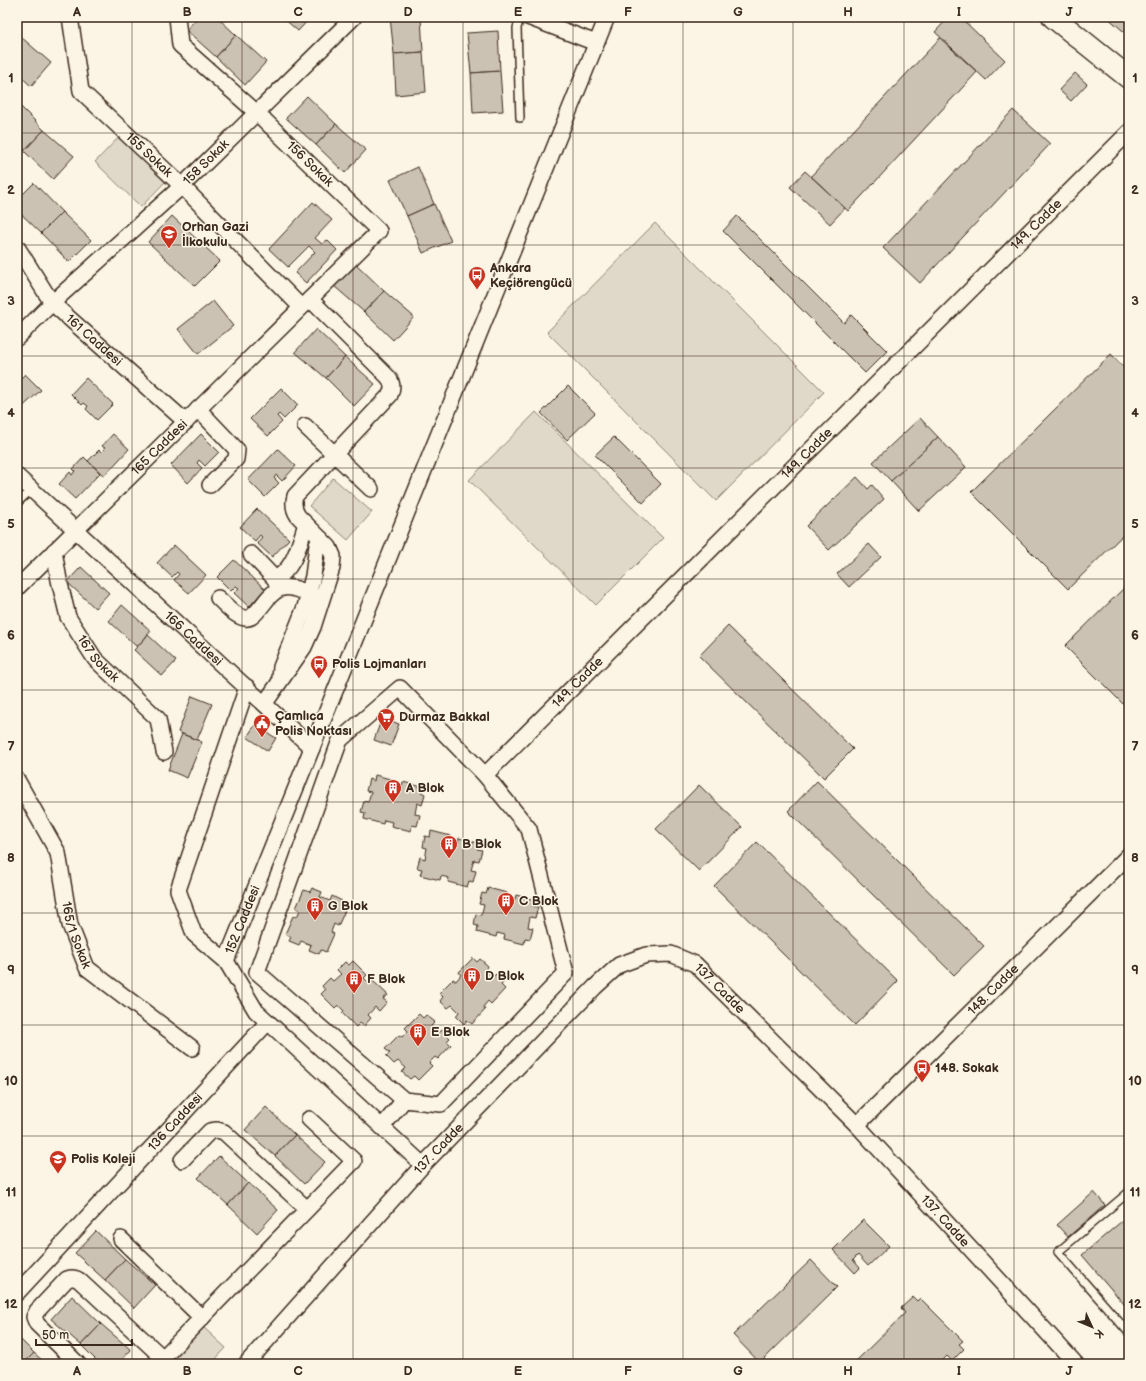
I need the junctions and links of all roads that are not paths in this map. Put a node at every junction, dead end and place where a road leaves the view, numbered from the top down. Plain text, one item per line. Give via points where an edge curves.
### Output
1 (70, 17) edge
2 (177, 17) edge
3 (354, 17) edge
4 (520, 17) edge
5 (528, 17) edge
6 (607, 17) edge
7 (1053, 17) edge
8 (596, 44) junction
9 (1129, 78) edge
10 (257, 113) junction
11 (520, 118) dead end
12 (1129, 132) edge
13 (182, 186) junction
14 (17, 247) edge
15 (52, 303) junction
16 (306, 303) junction
17 (17, 338) edge
18 (198, 409) junction
19 (186, 422) junction
20 (305, 426) dead end
21 (334, 454) junction
22 (17, 476) edge
23 (210, 485) dead end
24 (32, 489) junction
25 (371, 490) dead end
26 (17, 503) edge
27 (306, 524) junction
28 (76, 529) junction
29 (321, 539) junction
30 (54, 551) junction
31 (251, 554) dead end
32 (277, 584) junction
33 (17, 588) edge
34 (309, 594) junction
35 (218, 598) dead end
36 (323, 600) junction
37 (280, 681) junction
38 (247, 687) junction
39 (265, 703) junction
40 (312, 748) junction
41 (164, 752) dead end
42 (485, 776) junction
43 (17, 780) edge
44 (1129, 855) edge
45 (226, 961) junction
46 (268, 1022) junction
47 (192, 1048) dead end
48 (404, 1100) junction
49 (310, 1119) dead end
50 (857, 1125) junction
51 (382, 1127) junction
52 (182, 1160) dead end
53 (423, 1165) junction
54 (1129, 1192) edge
55 (307, 1209) junction
56 (121, 1239) dead end
57 (17, 1293) edge
58 (202, 1318) junction
59 (1129, 1333) edge
60 (160, 1361) edge
61 (78, 1364) edge
62 (246, 1364) edge
63 (1076, 1364) edge

1 - 13 street, 155 Sokak via 81,91
2 - 10 street, 156 Sokak via 180,45
3 - 10 street, 158 Sokak
4 - 11 lane via 517,28
5 - 8 street
6 - 8 street, 152 Caddesi
7 - 9 street
8 - 40 street, 152 Caddesi
10 - 13 street, 158 Sokak
10 - 16 street, 156 Sokak via 379,230
12 - 42 street, 149. Cadde
13 - 15 street, 158 Sokak
13 - 16 street, 155 Sokak
14 - 15 street, 161 Caddesi
15 - 17 street, 158 Sokak
15 - 19 street, 161 Caddesi
16 - 18 street, 165 Caddesi
16 - 21 street, 155 Sokak via 388,377 392,387 390,395
18 - 19 street, 165 Caddesi
18 - 23 street via 237,450 236,459
19 - 28 street, 165 Caddesi
20 - 21 street
21 - 25 street
21 - 27 street, 155 Sokak via 294,501 295,511
22 - 24 street, 166 Caddesi
24 - 26 lane
24 - 28 street, 166 Caddesi
27 - 29 street, 155 Sokak
27 - 32 street via 291,565
28 - 30 street, 165 Caddesi
28 - 38 street, 166 Caddesi
29 - 34 street via 317,545
29 - 36 street, 155 Sokak via 330,547 333,556
30 - 33 street, 165 Caddesi
30 - 41 street, 167 Sokak via 68,617 96,659 158,719
31 - 32 street
32 - 34 street
32 - 35 street via 249,618 236,614
34 - 36 street
34 - 37 street via 280,667
36 - 37 street, 155 Sokak via 304,647
37 - 39 street, 155 Sokak
38 - 39 street, 166 Caddesi
38 - 45 street via 178,890 194,934
39 - 40 street, 166 Caddesi
40 - 45 street, 152 Caddesi
42 - 48 street via 529,829 566,973 441,1104
42 - 48 street via 400,688 340,740 257,972
43 - 47 street, 165/1 Sokak via 58,853 70,925 87,968
44 - 50 street, 148. Cadde
45 - 46 street, 152 Caddesi via 256,1011
46 - 51 street, 152 Caddesi
46 - 57 street, 136 Caddesi
48 - 51 street
49 - 55 street via 354,1161
50 - 53 street, 137. Cadde via 695,964 671,954 646,955 619,965 595,987
50 - 63 street, 137. Cadde
51 - 53 street, 152 Caddesi
52 - 55 street via 210,1132 224,1132
53 - 62 street, 137. Cadde
54 - 59 lane via 1058,1252
55 - 58 street
56 - 58 street
58 - 60 street
60 - 61 street via 81,1282 70,1278 36,1311 34,1317 37,1324

